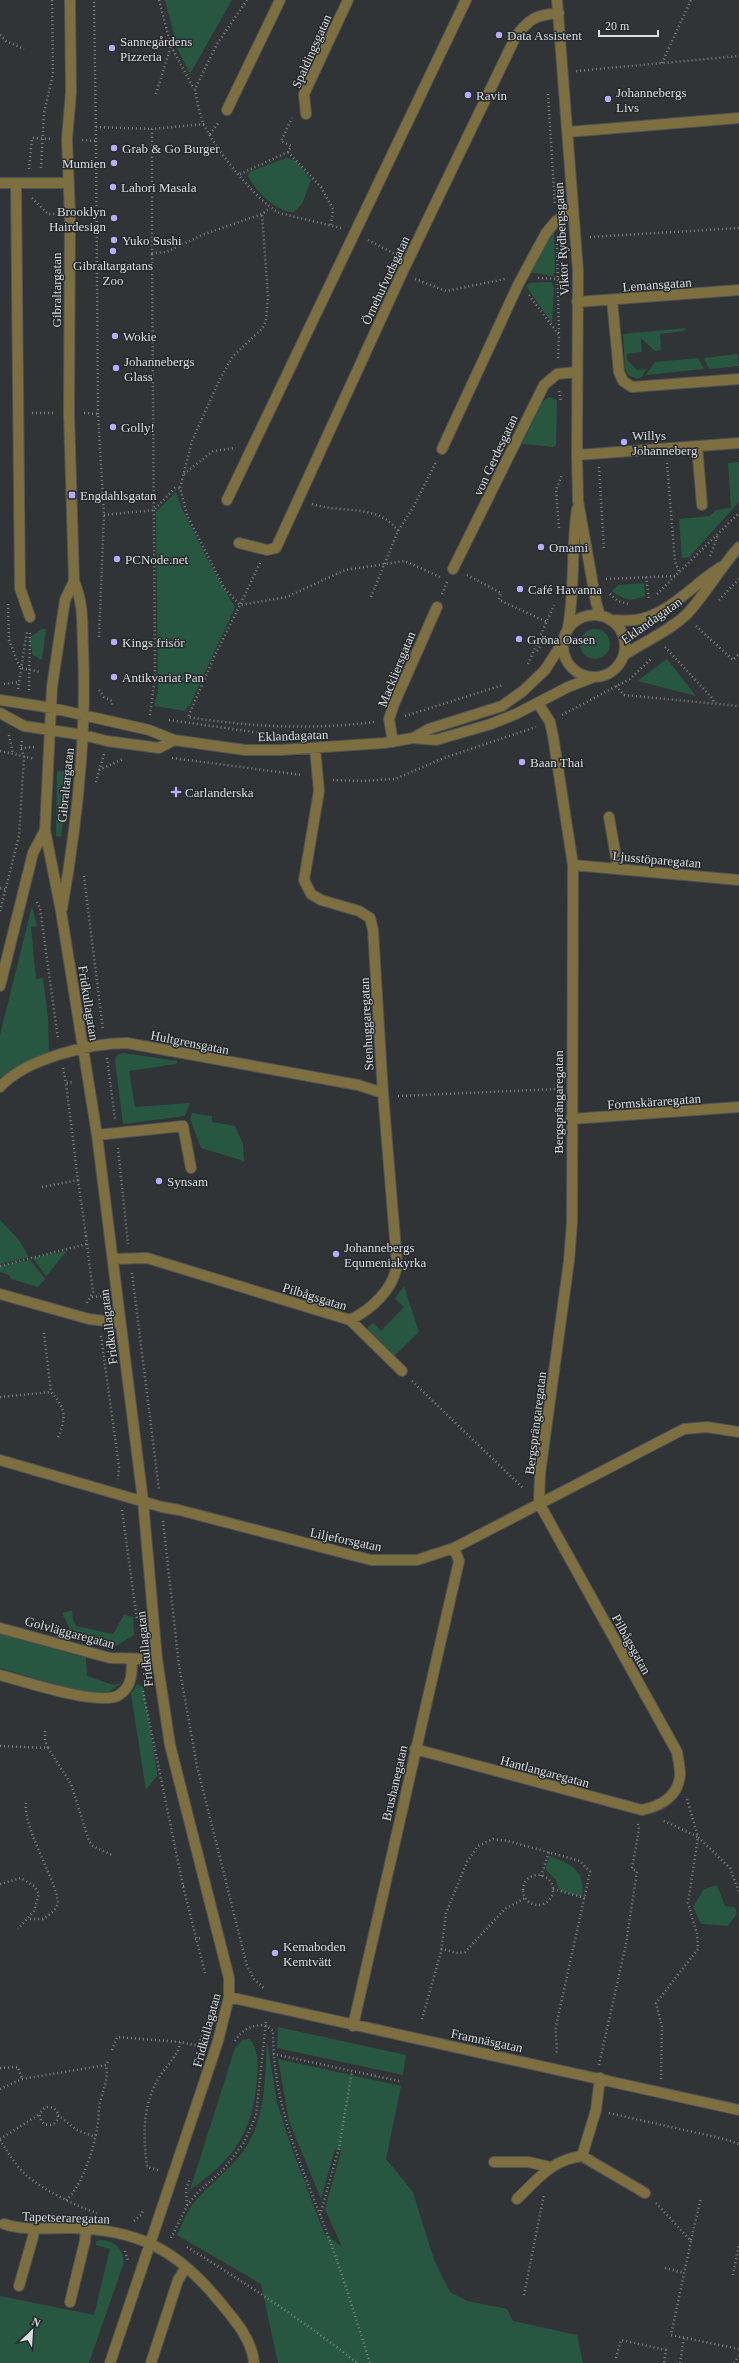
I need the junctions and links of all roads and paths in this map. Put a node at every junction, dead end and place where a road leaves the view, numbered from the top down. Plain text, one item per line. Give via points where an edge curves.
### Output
1 (52, 0) edge
2 (70, 0) edge
3 (159, 0) edge
4 (247, 0) edge
5 (280, 0) edge
6 (348, 0) edge
7 (466, 0) edge
8 (557, 0) edge
9 (691, 0) edge
10 (559, 13) junction
11 (0, 35) edge
12 (171, 46) junction
13 (24, 49) dead end
14 (739, 56) edge
15 (662, 63) junction
16 (563, 72) junction
17 (195, 89) junction
18 (547, 90) dead end
19 (156, 94) dead end
20 (227, 110) dead end
21 (306, 114) dead end
22 (293, 116) dead end
23 (739, 118) edge
24 (204, 124) junction
25 (96, 127) dead end
26 (152, 129) junction
27 (568, 132) junction
28 (96, 141) dead end
29 (288, 152) junction
30 (41, 159) dead end
31 (240, 174) junction
32 (0, 183) edge
33 (16, 183) junction
34 (68, 183) junction
35 (270, 208) junction
36 (573, 211) junction
37 (262, 214) junction
38 (556, 221) junction
39 (331, 225) junction
40 (739, 228) edge
41 (354, 233) junction
42 (576, 238) junction
43 (152, 254) junction
44 (408, 261) junction
45 (402, 273) junction
46 (559, 279) junction
47 (520, 281) junction
48 (739, 290) edge
49 (612, 300) junction
50 (577, 302) junction
51 (559, 336) junction
52 (576, 372) junction
53 (557, 374) junction
54 (739, 379) edge
55 (561, 410) dead end
56 (98, 414) dead end
57 (739, 442) edge
58 (697, 446) junction
59 (442, 449) joint
60 (666, 449) junction
61 (250, 452) junction
62 (598, 454) junction
63 (576, 456) junction
64 (562, 473) dead end
65 (183, 474) junction
66 (180, 488) junction
67 (227, 500) dead end
68 (299, 500) junction
69 (578, 501) junction
70 (702, 505) dead end
71 (154, 510) junction
72 (739, 513) edge
73 (104, 514) dead end
74 (398, 530) junction
75 (718, 532) junction
76 (562, 533) dead end
77 (239, 543) dead end
78 (739, 547) edge
79 (267, 550) junction
80 (604, 552) dead end
81 (708, 563) dead end
82 (384, 565) junction
83 (721, 567) junction
84 (453, 569) joint
85 (679, 571) junction
86 (604, 573) dead end
87 (675, 576) junction
88 (646, 577) junction
89 (604, 580) junction
90 (74, 581) junction
91 (606, 584) dead end
92 (608, 589) dead end
93 (371, 597) dead end
94 (649, 599) junction
95 (556, 601) dead end
96 (635, 604) dead end
97 (240, 605) junction
98 (437, 607) joint
99 (600, 616) junction
100 (651, 616) junction
101 (30, 617) junction
102 (610, 620) junction
103 (547, 622) junction
104 (696, 625) dead end
105 (568, 629) junction
106 (659, 633) junction
107 (549, 636) dead end
108 (563, 642) junction
109 (739, 654) edge
110 (624, 655) junction
111 (537, 658) dead end
112 (525, 668) dead end
113 (594, 677) junction
114 (20, 682) junction
115 (508, 683) dead end
116 (0, 684) edge
117 (616, 686) dead end
118 (0, 700) edge
119 (15, 702) junction
120 (538, 704) junction
121 (714, 704) junction
122 (27, 705) junction
123 (739, 706) edge
124 (52, 708) junction
125 (0, 713) edge
126 (142, 715) dead end
127 (85, 716) junction
128 (149, 716) junction
129 (157, 718) dead end
130 (164, 719) dead end
131 (12, 720) junction
132 (389, 720) junction
133 (24, 726) junction
134 (50, 732) junction
135 (265, 733) dead end
136 (83, 735) junction
137 (413, 738) junction
138 (174, 740) junction
139 (107, 741) junction
140 (394, 742) junction
141 (315, 748) junction
142 (0, 751) edge
143 (13, 754) junction
144 (24, 757) junction
145 (96, 785) dead end
146 (609, 817) dead end
147 (44, 830) junction
148 (573, 865) junction
149 (618, 869) junction
150 (84, 872) dead end
151 (739, 880) edge
152 (0, 888) edge
153 (6, 889) junction
154 (24, 894) junction
155 (0, 911) edge
156 (61, 911) junction
157 (0, 986) edge
158 (104, 1043) junction
159 (83, 1047) junction
160 (61, 1054) junction
161 (110, 1078) junction
162 (88, 1081) junction
163 (66, 1083) junction
164 (0, 1087) edge
165 (384, 1095) junction
166 (559, 1096) dead end
167 (739, 1107) edge
168 (571, 1119) junction
169 (116, 1133) junction
170 (96, 1135) junction
171 (191, 1168) dead end
172 (78, 1180) junction
173 (42, 1187) dead end
174 (87, 1244) junction
175 (130, 1258) junction
176 (113, 1259) junction
177 (0, 1266) edge
178 (0, 1294) edge
179 (80, 1305) dead end
180 (350, 1320) junction
181 (120, 1323) junction
182 (44, 1333) dead end
183 (402, 1371) joint
184 (52, 1392) junction
185 (0, 1397) edge
186 (739, 1432) edge
187 (57, 1440) dead end
188 (0, 1460) edge
189 (526, 1483) dead end
190 (524, 1489) junction
191 (160, 1491) junction
192 (163, 1492) dead end
193 (522, 1494) dead end
194 (143, 1501) junction
195 (539, 1503) junction
196 (162, 1507) junction
197 (454, 1548) junction
198 (0, 1628) edge
199 (157, 1659) junction
200 (132, 1660) junction
201 (0, 1675) edge
202 (46, 1731) dead end
203 (0, 1746) edge
204 (48, 1748) junction
205 (416, 1749) junction
206 (680, 1775) junction
207 (26, 1803) dead end
208 (638, 1809) junction
209 (698, 1837) junction
210 (548, 1852) junction
211 (112, 1855) dead end
212 (541, 1876) junction
213 (0, 1884) edge
214 (183, 1886) dead end
215 (187, 1886) dead end
216 (553, 1889) junction
217 (739, 1892) edge
218 (525, 1898) junction
219 (585, 1898) junction
220 (28, 1919) junction
221 (18, 1929) dead end
222 (200, 1938) dead end
223 (195, 1939) dead end
224 (441, 1949) junction
225 (267, 1990) dead end
226 (229, 1997) junction
227 (422, 2019) dead end
228 (265, 2025) junction
229 (353, 2026) junction
230 (202, 2035) dead end
231 (180, 2042) junction
232 (232, 2045) dead end
233 (199, 2046) junction
234 (112, 2050) dead end
235 (196, 2053) dead end
236 (273, 2054) junction
237 (555, 2056) dead end
238 (109, 2060) dead end
239 (106, 2065) junction
240 (599, 2065) dead end
241 (0, 2068) edge
242 (352, 2071) junction
243 (600, 2078) junction
244 (22, 2079) junction
245 (660, 2079) dead end
246 (399, 2081) dead end
247 (0, 2089) edge
248 (596, 2110) junction
249 (739, 2110) edge
250 (40, 2114) junction
251 (58, 2114) junction
252 (95, 2137) junction
253 (0, 2140) edge
254 (739, 2144) edge
255 (582, 2156) junction
256 (494, 2162) dead end
257 (160, 2163) dead end
258 (550, 2167) junction
259 (158, 2170) junction
260 (191, 2174) dead end
261 (155, 2178) dead end
262 (645, 2193) joint
263 (701, 2198) dead end
264 (517, 2199) dead end
265 (66, 2200) junction
266 (145, 2206) dead end
267 (187, 2206) junction
268 (320, 2216) junction
269 (4, 2224) dead end
270 (34, 2228) junction
271 (86, 2228) junction
272 (116, 2228) junction
273 (172, 2237) junction
274 (178, 2241) dead end
275 (691, 2241) junction
276 (150, 2242) junction
277 (739, 2244) edge
278 (184, 2245) dead end
279 (165, 2251) junction
280 (127, 2264) dead end
281 (186, 2267) junction
282 (665, 2268) dead end
283 (684, 2273) junction
284 (733, 2275) dead end
285 (19, 2286) dead end
286 (524, 2295) dead end
287 (70, 2302) dead end
288 (684, 2337) junction
289 (739, 2349) edge
290 (739, 2356) edge
291 (616, 2358) dead end
292 (110, 2363) edge
293 (151, 2363) edge
294 (254, 2363) edge
295 (357, 2363) edge
296 (370, 2363) edge
297 (664, 2363) edge
298 (680, 2363) edge
299 (734, 2363) edge

1 - 30 path via 53,74 44,113
2 - 34 street, Gibraltargatan via 71,92 67,139
3 - 12 path
4 - 17 path via 217,44
5 - 20 street
6 - 21 street, Spaldingsgatan via 304,94
7 - 41 street
8 - 10 street, Viktor Rydbergsgatan
9 - 15 path
10 - 16 street, Viktor Rydbergsgatan
10 - 44 street, Örnehufvudsgatan via 532,19 516,36
11 - 13 path via 6,41
12 - 17 path
12 - 19 path
14 - 15 path
15 - 16 path
16 - 27 street, Viktor Rydbergsgatan
17 - 24 path
18 - 38 path
22 - 29 path via 281,141 290,146
23 - 27 street
24 - 26 path
24 - 31 path
25 - 26 path
26 - 43 path
27 - 36 street, Viktor Rydbergsgatan
28 - 56 path
29 - 31 path
29 - 39 path via 321,187 333,209
31 - 35 path
32 - 33 street
33 - 34 street
33 - 101 street via 20,588
34 - 90 street, Gibraltargatan via 69,413
35 - 37 path
35 - 39 path via 279,213
36 - 38 street
36 - 42 street, Viktor Rydbergsgatan
37 - 43 path via 167,252
37 - 65 path via 268,297 266,321 262,330 233,356 219,381 192,441
38 - 46 path
38 - 47 street via 546,233
39 - 41 path
40 - 42 path
41 - 44 path
41 - 61 street
42 - 50 street, Viktor Rydbergsgatan
43 - 71 path
44 - 45 street, Örnehufvudsgatan
45 - 47 path via 446,291 498,280
45 - 68 street, Örnehufvudsgatan
46 - 47 path
46 - 51 path
47 - 51 path
47 - 59 street
48 - 49 street, Lemansgatan
49 - 50 street, Lemansgatan
49 - 54 street via 619,372 623,381 632,386
50 - 52 street, Viktor Rydbergsgatan
51 - 53 path
52 - 53 street
52 - 63 street, Viktor Rydbergsgatan
53 - 55 path
53 - 84 street, von Gerdesgatan via 544,385 531,409
57 - 58 street
58 - 60 street
58 - 70 street
59 - 74 path via 414,506
60 - 62 street
60 - 85 path via 675,562
61 - 65 path via 225,448 213,451
61 - 67 street
62 - 63 street
62 - 80 path
63 - 69 street, Viktor Rydbergsgatan
64 - 76 path via 556,490 557,521
65 - 66 path
66 - 71 path via 176,488
66 - 97 path via 187,515 224,588
68 - 74 path via 326,508 366,510 386,518
68 - 79 street, Örnehufvudsgatan via 276,548
69 - 99 street, Viktor Rydbergsgatan
69 - 105 street, Viktor Rydbergsgatan via 573,539 572,607
71 - 73 path
71 - 128 path via 155,677
72 - 75 path
74 - 82 path
75 - 81 path
75 - 85 path
77 - 79 street
78 - 83 street, Eklandagatan
79 - 97 path
82 - 93 path
82 - 97 path via 345,570 287,597
82 - 98 path via 405,561 448,580
83 - 100 street, Eklandagatan via 704,577 675,602
83 - 106 street, Eklandagatan via 710,587 687,614
84 - 103 path via 502,593 499,600
85 - 87 path
86 - 89 path
87 - 88 path
87 - 94 path
88 - 89 path
88 - 94 path
89 - 91 path
90 - 124 street, Gibraltargatan via 65,600 52,687
90 - 127 street, Gibraltargatan via 81,598
92 - 96 path via 625,604
94 - 100 path via 646,601
95 - 103 path
97 - 132 path via 188,717 257,725 306,726
98 - 132 street, Mackliersgatan via 403,679
99 - 102 street, Eklandagatan
99 - 105 street via 582,618
100 - 102 street, Eklandagatan via 635,620
101 - 114 path
101 - 122 path
102 - 110 street, Eklandagatan via 623,635
103 - 112 path
104 - 109 path via 733,660
105 - 108 street, Eklandagatan
106 - 110 street, Eklandagatan
106 - 121 path via 666,649 713,699
107 - 111 path via 536,653
108 - 113 street via 564,653 571,667 579,673
108 - 137 street, Eklandagatan via 545,670 502,706 429,729
110 - 113 street, Eklandagatan via 612,671
113 - 120 street, Eklandagatan via 568,687
114 - 116 path
114 - 119 path
115 - 132 path
117 - 121 path via 624,695
118 - 119 street, Eklandagatan
119 - 122 street, Eklandagatan
120 - 137 street, Eklandagatan via 491,724 436,740
120 - 148 street, Bergsprängaregatan via 550,722
121 - 123 path
122 - 124 street, Eklandagatan
124 - 127 street, Eklandagatan
124 - 134 street, Gibraltargatan
125 - 131 street
126 - 128 path
127 - 136 street, Gibraltargatan
127 - 138 street, Eklandagatan via 149,730
128 - 129 path
130 - 135 path
131 - 133 street
131 - 143 path via 9,737
132 - 140 street, Mackliersgatan
133 - 134 street
133 - 144 path via 21,748
134 - 136 street
134 - 147 street, Gibraltargatan
136 - 139 street
136 - 156 street, Gibraltargatan via 72,840
137 - 140 street, Eklandagatan
138 - 139 street via 159,748
138 - 141 street, Eklandagatan via 245,750
139 - 145 path
140 - 141 street, Eklandagatan
141 - 165 street, Stenhuggaregatan via 318,791 304,880 311,894 321,900 359,911 370,918 373,930
142 - 143 path
143 - 144 path
144 - 153 path via 19,836
146 - 149 street
147 - 154 street, Gibraltargatan via 33,853
147 - 156 street, Gibraltargatan
148 - 149 street, Ljusstöparegatan
148 - 168 street, Bergsprängaregatan
149 - 151 street, Ljusstöparegatan
150 - 158 path
152 - 153 path
153 - 154 path
153 - 155 path
154 - 157 street, Gibraltargatan
154 - 160 path via 36,899 40,908
156 - 159 street, Fridkullagatan
158 - 159 street, Hultgrensgatan
158 - 161 path
158 - 165 street, Hultgrensgatan via 127,1043 358,1085
159 - 160 street, Hultgrensgatan
159 - 162 street, Fridkullagatan
160 - 163 path
160 - 164 street, Hultgrensgatan via 21,1071
161 - 162 path
161 - 169 path
162 - 163 path
162 - 170 street, Fridkullagatan
163 - 172 path
165 - 166 path via 559,1089
165 - 180 street, Stenhuggaregatan via 396,1274 366,1312
167 - 168 street, Formskäraregatan
168 - 195 street, Bergsprängaregatan via 572,1223 569,1261 540,1474
169 - 170 street
169 - 171 street via 183,1126
169 - 175 path
170 - 176 street, Fridkullagatan
172 - 173 path
172 - 174 path
174 - 177 path
174 - 179 path via 93,1292 90,1300
175 - 176 street, Pilbågsgatan
175 - 180 street, Pilbågsgatan via 147,1258
175 - 191 path
176 - 181 street, Fridkullagatan
178 - 181 street via 89,1319
180 - 183 street, Pilbågsgatan
181 - 194 street, Fridkullagatan
182 - 184 path
183 - 190 path
184 - 185 path
184 - 187 path via 64,1412 64,1422
186 - 195 street, Liljeforsgatan via 707,1427 684,1429
188 - 194 street, Liljeforsgatan
189 - 190 path
190 - 193 path
191 - 192 path
191 - 196 path
194 - 196 street, Liljeforsgatan
194 - 199 street, Fridkullagatan
195 - 197 street, Liljeforsgatan via 504,1524
195 - 206 street, Pilbågsgatan via 677,1752
196 - 197 street, Liljeforsgatan via 371,1560 417,1560
196 - 225 path via 180,1666 197,1766 247,1966 254,1979
197 - 205 street, Brushanegatan via 459,1561
198 - 200 street, Golvläggaregatan via 110,1658
199 - 200 street, Golvläggaregatan
199 - 226 street, Fridkullagatan via 170,1745 229,1978
200 - 201 street via 131,1678 126,1689 119,1695 102,1699
202 - 204 path via 45,1741
203 - 204 path
204 - 211 path via 71,1784 89,1841 93,1846
205 - 208 street, Hantlangaregatan
205 - 229 street, Brushanegatan
206 - 208 street, Hantlangaregatan via 667,1801 658,1807
206 - 209 path
207 - 220 path via 25,1812 30,1832 46,1866 58,1901 56,1908 43,1919
208 - 209 path
208 - 240 path via 639,1829 632,1869 637,1871 626,1944
209 - 217 path via 730,1868
209 - 245 path via 688,1903 697,1934 698,1949 656,2003 662,2027
210 - 212 path
210 - 219 path via 580,1861 586,1866 590,1872
210 - 224 path via 508,1841 493,1840 478,1846 454,1888 446,1913
212 - 216 path via 550,1881
212 - 218 path via 533,1876 525,1883
213 - 220 path via 21,1878 34,1886 39,1894 38,1900
214 - 215 path
216 - 218 path via 551,1899 542,1905 532,1904
216 - 219 path
218 - 224 path via 505,1909 465,1952 458,1954
219 - 237 path via 556,2026 558,2043
220 - 221 path
222 - 223 path
224 - 227 path
226 - 229 street, Framnäsgatan
226 - 276 street, Fridkullagatan via 218,2041
228 - 232 path via 244,2029
228 - 236 path via 273,2032
228 - 267 path via 256,2116 243,2144 223,2170 198,2192
229 - 243 street, Framnäsgatan
230 - 233 path
231 - 233 path
231 - 234 path via 117,2037
231 - 259 path via 180,2049 159,2078 144,2114 147,2167
233 - 235 path
236 - 242 path
236 - 268 path via 279,2099
238 - 239 path
239 - 244 path
239 - 252 path via 108,2075 100,2103
241 - 244 path via 18,2067
242 - 246 path
242 - 268 path via 339,2148
243 - 248 street
243 - 249 street, Framnäsgatan
244 - 247 path
248 - 254 path
248 - 255 street
250 - 251 path via 48,2107 56,2109
250 - 251 path via 41,2120 48,2124 55,2122
250 - 253 path
251 - 252 path via 77,2130
252 - 265 path via 80,2183
253 - 265 path via 26,2175
255 - 258 street via 568,2158
255 - 262 street
256 - 258 street via 528,2162
257 - 259 path
258 - 264 street
258 - 286 path
259 - 261 path
260 - 267 path via 186,2189
262 - 275 path
263 - 275 path
265 - 272 path via 72,2205 112,2218
266 - 272 path via 141,2215 134,2221
267 - 273 path
268 - 296 path
269 - 270 street, Tapetseraregatan via 18,2228
270 - 271 street, Tapetseraregatan
270 - 285 street
271 - 272 street, Tapetseraregatan
271 - 287 street
272 - 276 street, Tapetseraregatan
272 - 280 path via 115,2241 127,2254
273 - 274 path
273 - 279 path
275 - 283 path
276 - 279 street, Tapetseraregatan
276 - 292 street, Fridkullagatan
277 - 284 path
278 - 295 path via 254,2289
279 - 281 street, Tapetseraregatan
281 - 293 street via 178,2280
281 - 294 street, Tapetseraregatan via 240,2325
282 - 283 path
283 - 288 path via 671,2335
288 - 289 path
288 - 298 path
290 - 299 path
291 - 297 path via 621,2340 666,2350

